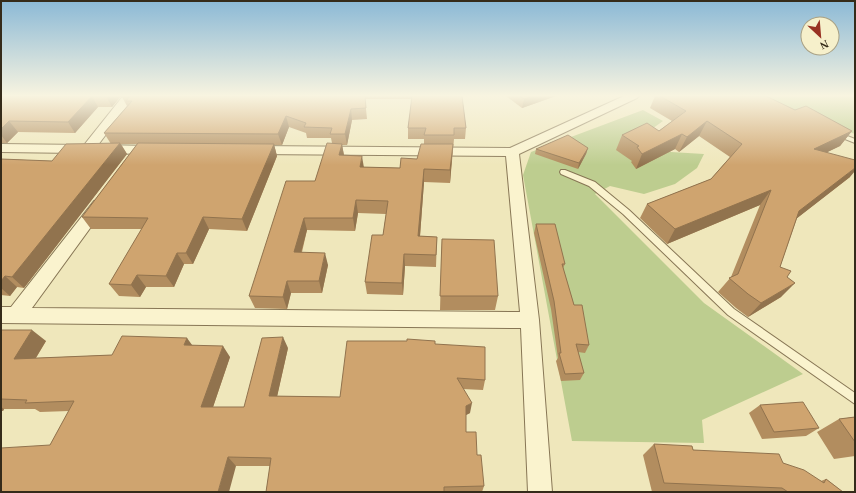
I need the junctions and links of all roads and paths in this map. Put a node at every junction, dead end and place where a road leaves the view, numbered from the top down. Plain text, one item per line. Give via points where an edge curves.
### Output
1 (111, 119) edge
2 (583, 119) edge
3 (833, 132) edge
4 (855, 141) edge
5 (1, 148) edge
6 (89, 148) junction
7 (140, 149) junction
8 (164, 150) edge
9 (243, 150) edge
10 (512, 152) junction
11 (131, 162) edge
12 (562, 172) dead end
13 (107, 194) edge
14 (9, 315) edge
15 (530, 320) junction
16 (855, 399) edge
17 (540, 492) edge

1 - 6 street
2 - 10 street
3 - 4 lane
5 - 6 street
6 - 7 street
7 - 8 street
7 - 11 street
9 - 10 street
10 - 15 street
12 - 16 lane via 592,184 626,212 731,312
13 - 14 street
14 - 15 street
15 - 17 street

